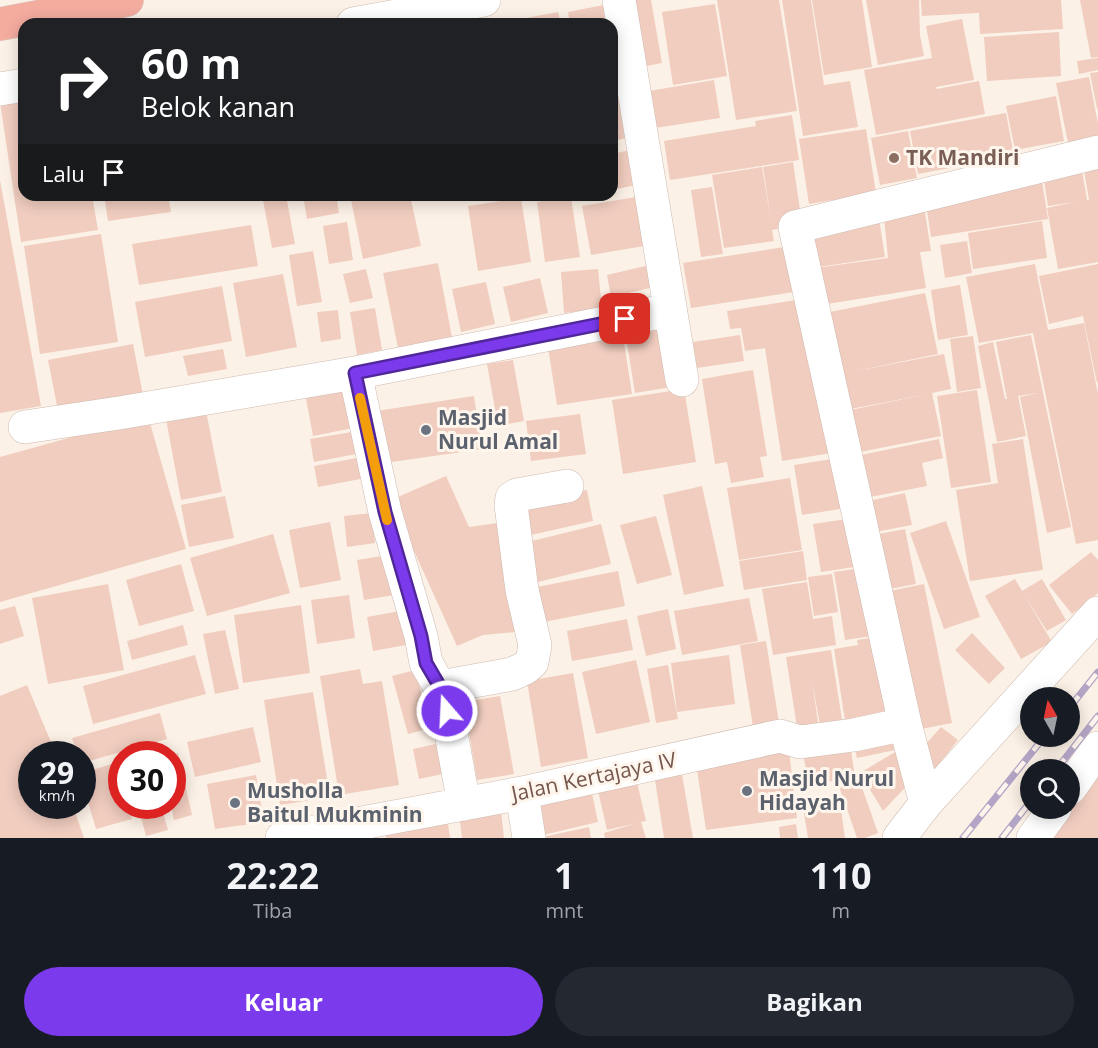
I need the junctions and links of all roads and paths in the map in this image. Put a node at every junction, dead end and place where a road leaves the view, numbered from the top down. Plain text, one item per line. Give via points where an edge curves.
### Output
1 (127, 0) edge
2 (484, 0) edge
3 (619, 0) edge
4 (32, 18) edge
5 (386, 18) edge
6 (18, 21) edge
7 (0, 24) edge
8 (18, 86) edge
9 (0, 89) edge
10 (1098, 152) edge
11 (670, 310) junction
12 (355, 373) junction
13 (682, 380) dead end
14 (25, 427) dead end
15 (567, 486) dead end
16 (1098, 613) edge
17 (440, 687) junction
18 (905, 724) junction
19 (1098, 748) edge
20 (1080, 774) edge
21 (522, 793) junction
22 (926, 803) junction
23 (464, 804) junction
24 (1047, 819) edge
25 (282, 838) edge
26 (529, 838) edge
27 (899, 838) edge
28 (1034, 838) edge

1 - 4 highway
2 - 5 street
3 - 11 street
6 - 7 highway
8 - 9 street
10 - 18 street via 795,227
11 - 12 street
11 - 13 street
12 - 14 street
12 - 17 street via 385,512 426,663
15 - 17 street via 512,498 522,590 534,645 532,662 512,674
16 - 22 street
17 - 23 street
18 - 21 street, Jalan Kertajaya IV via 800,742 780,736
18 - 22 street
19 - 20 street
21 - 23 street, Jalan Kertajaya IV
21 - 26 street
22 - 27 street
23 - 25 street, Jalan Kertajaya IV
24 - 28 street

